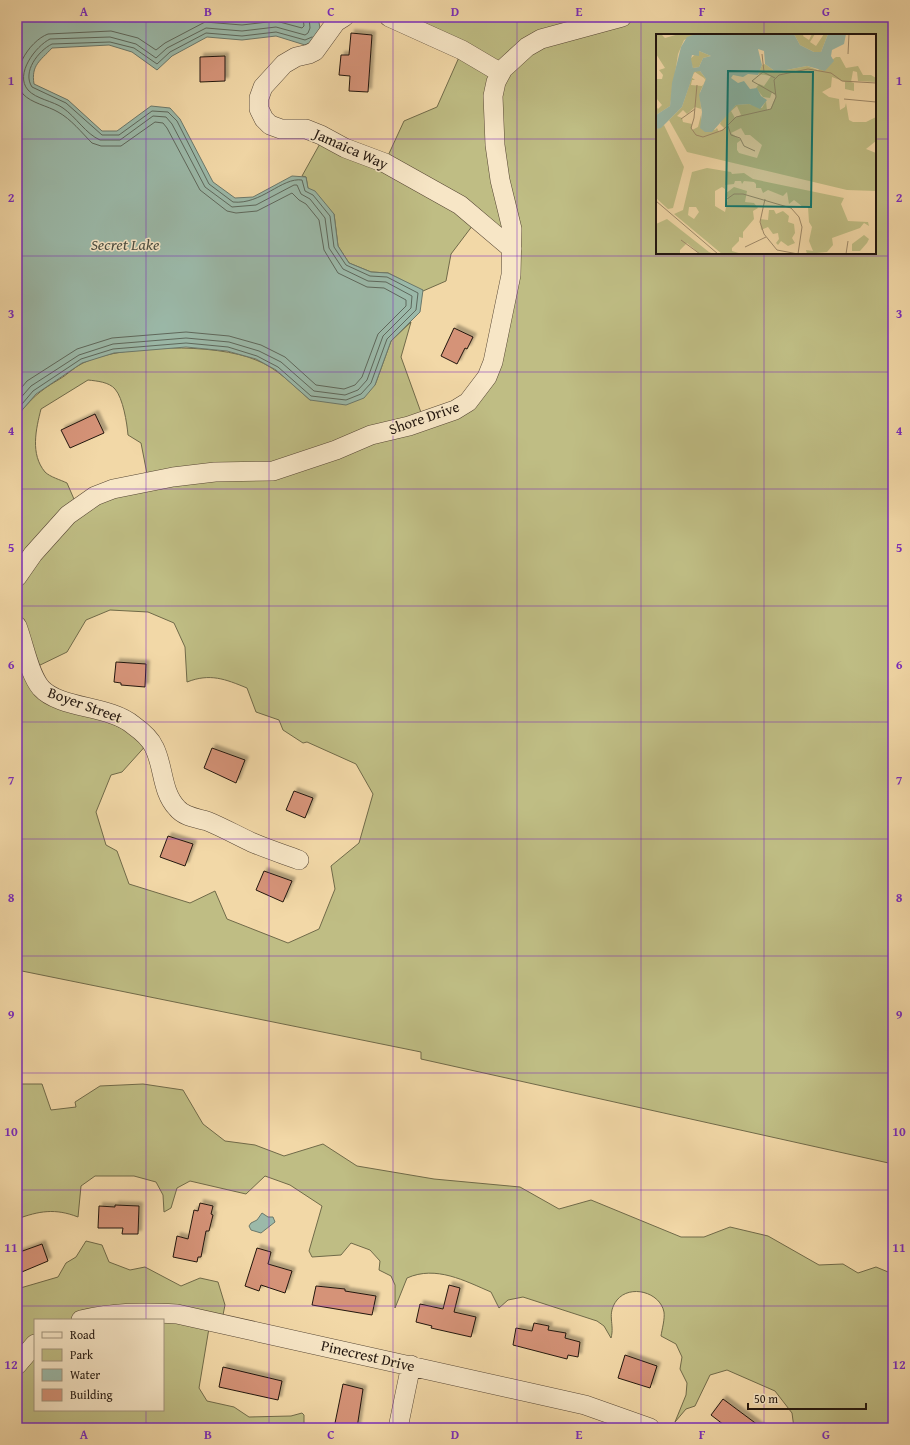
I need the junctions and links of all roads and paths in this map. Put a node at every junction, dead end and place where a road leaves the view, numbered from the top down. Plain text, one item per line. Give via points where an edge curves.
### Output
1 (344, 17) edge
2 (389, 17) edge
3 (622, 17) edge
4 (502, 73) junction
5 (512, 249) junction
6 (17, 577) edge
7 (17, 626) edge
8 (299, 860) dead end
9 (85, 1319) edge
10 (34, 1345) edge
11 (17, 1365) edge
12 (411, 1366) junction
13 (398, 1428) edge
14 (650, 1428) edge

1 - 5 street, Jamaica Way via 336,22 315,51 284,64 263,87 259,109 264,119 270,125 281,129 306,129 384,163 460,205
2 - 4 street via 462,50
3 - 4 street, Shore Drive via 541,39 527,47 503,69
4 - 5 street, Shore Drive via 496,82 493,112 500,180 512,229
5 - 6 street, Shore Drive via 508,293 493,362 487,377 468,402 455,410 409,426 371,435 336,450 273,471 215,472 160,479 113,489 95,496 68,516 33,554
7 - 8 street, Boyer Street via 34,675 42,689 52,696 76,705 123,717 144,735 153,746 165,786 177,809 186,815
9 - 12 street, Pinecrest Drive via 128,1312 177,1314
10 - 11 street
12 - 13 street
12 - 14 street, Pinecrest Drive via 585,1404

